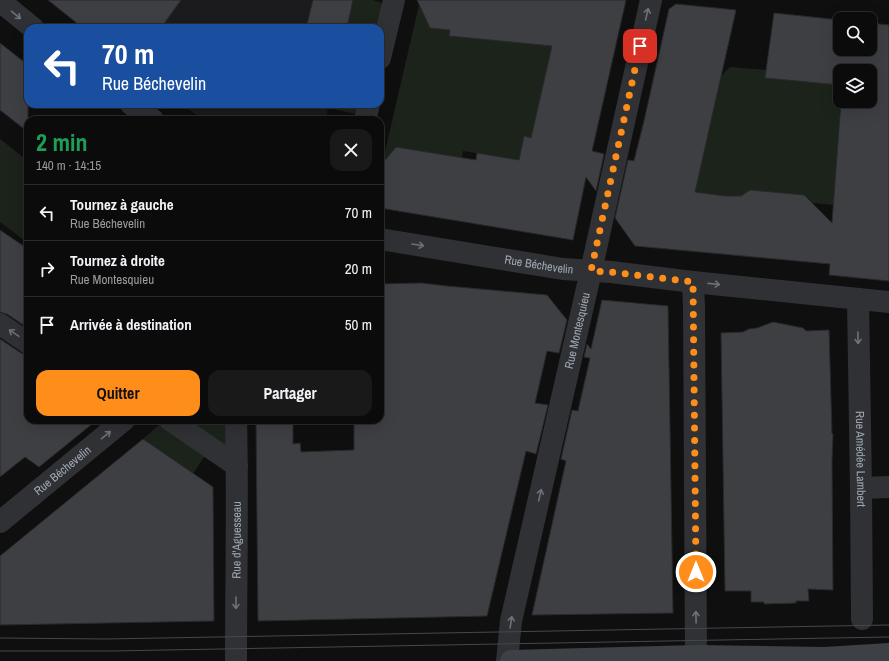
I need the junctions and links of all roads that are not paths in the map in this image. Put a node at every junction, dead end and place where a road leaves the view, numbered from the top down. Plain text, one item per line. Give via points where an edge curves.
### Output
1 (394, 0) edge
2 (651, 0) edge
3 (0, 1) edge
4 (28, 24) edge
5 (384, 41) edge
6 (136, 108) edge
7 (148, 116) edge
8 (384, 240) edge
9 (591, 271) junction
10 (693, 282) junction
11 (858, 299) junction
12 (889, 302) edge
13 (0, 324) edge
14 (24, 340) edge
15 (119, 424) edge
16 (176, 424) edge
17 (236, 424) edge
18 (237, 466) junction
19 (889, 487) edge
20 (861, 488) junction
21 (0, 522) edge
22 (862, 619) dead end
23 (889, 654) edge
24 (696, 656) junction
25 (783, 659) edge
26 (236, 661) edge
27 (507, 661) edge
28 (510, 661) edge

1 - 5 street
9 -> 2 street, Rue Montesquieu
3 -> 4 street
6 - 7 street
8 -> 9 street, Rue Béchevelin via 563,269
9 - 10 street, Rue Béchevelin
27 -> 9 street, Rue Montesquieu via 511,621
10 -> 11 street, Rue Béchevelin
24 -> 10 street
11 - 12 street, Rue Béchevelin
11 -> 20 street, Rue Amédée Lambert
14 -> 13 street
21 -> 15 street, Rue Béchevelin
16 - 18 street
17 - 18 street, Rue d'Aguesseau
18 -> 26 street, Rue d'Aguesseau
19 - 20 street
20 - 22 street, Rue Amédée Lambert
23 - 25 street
24 - 25 street
24 - 28 street

